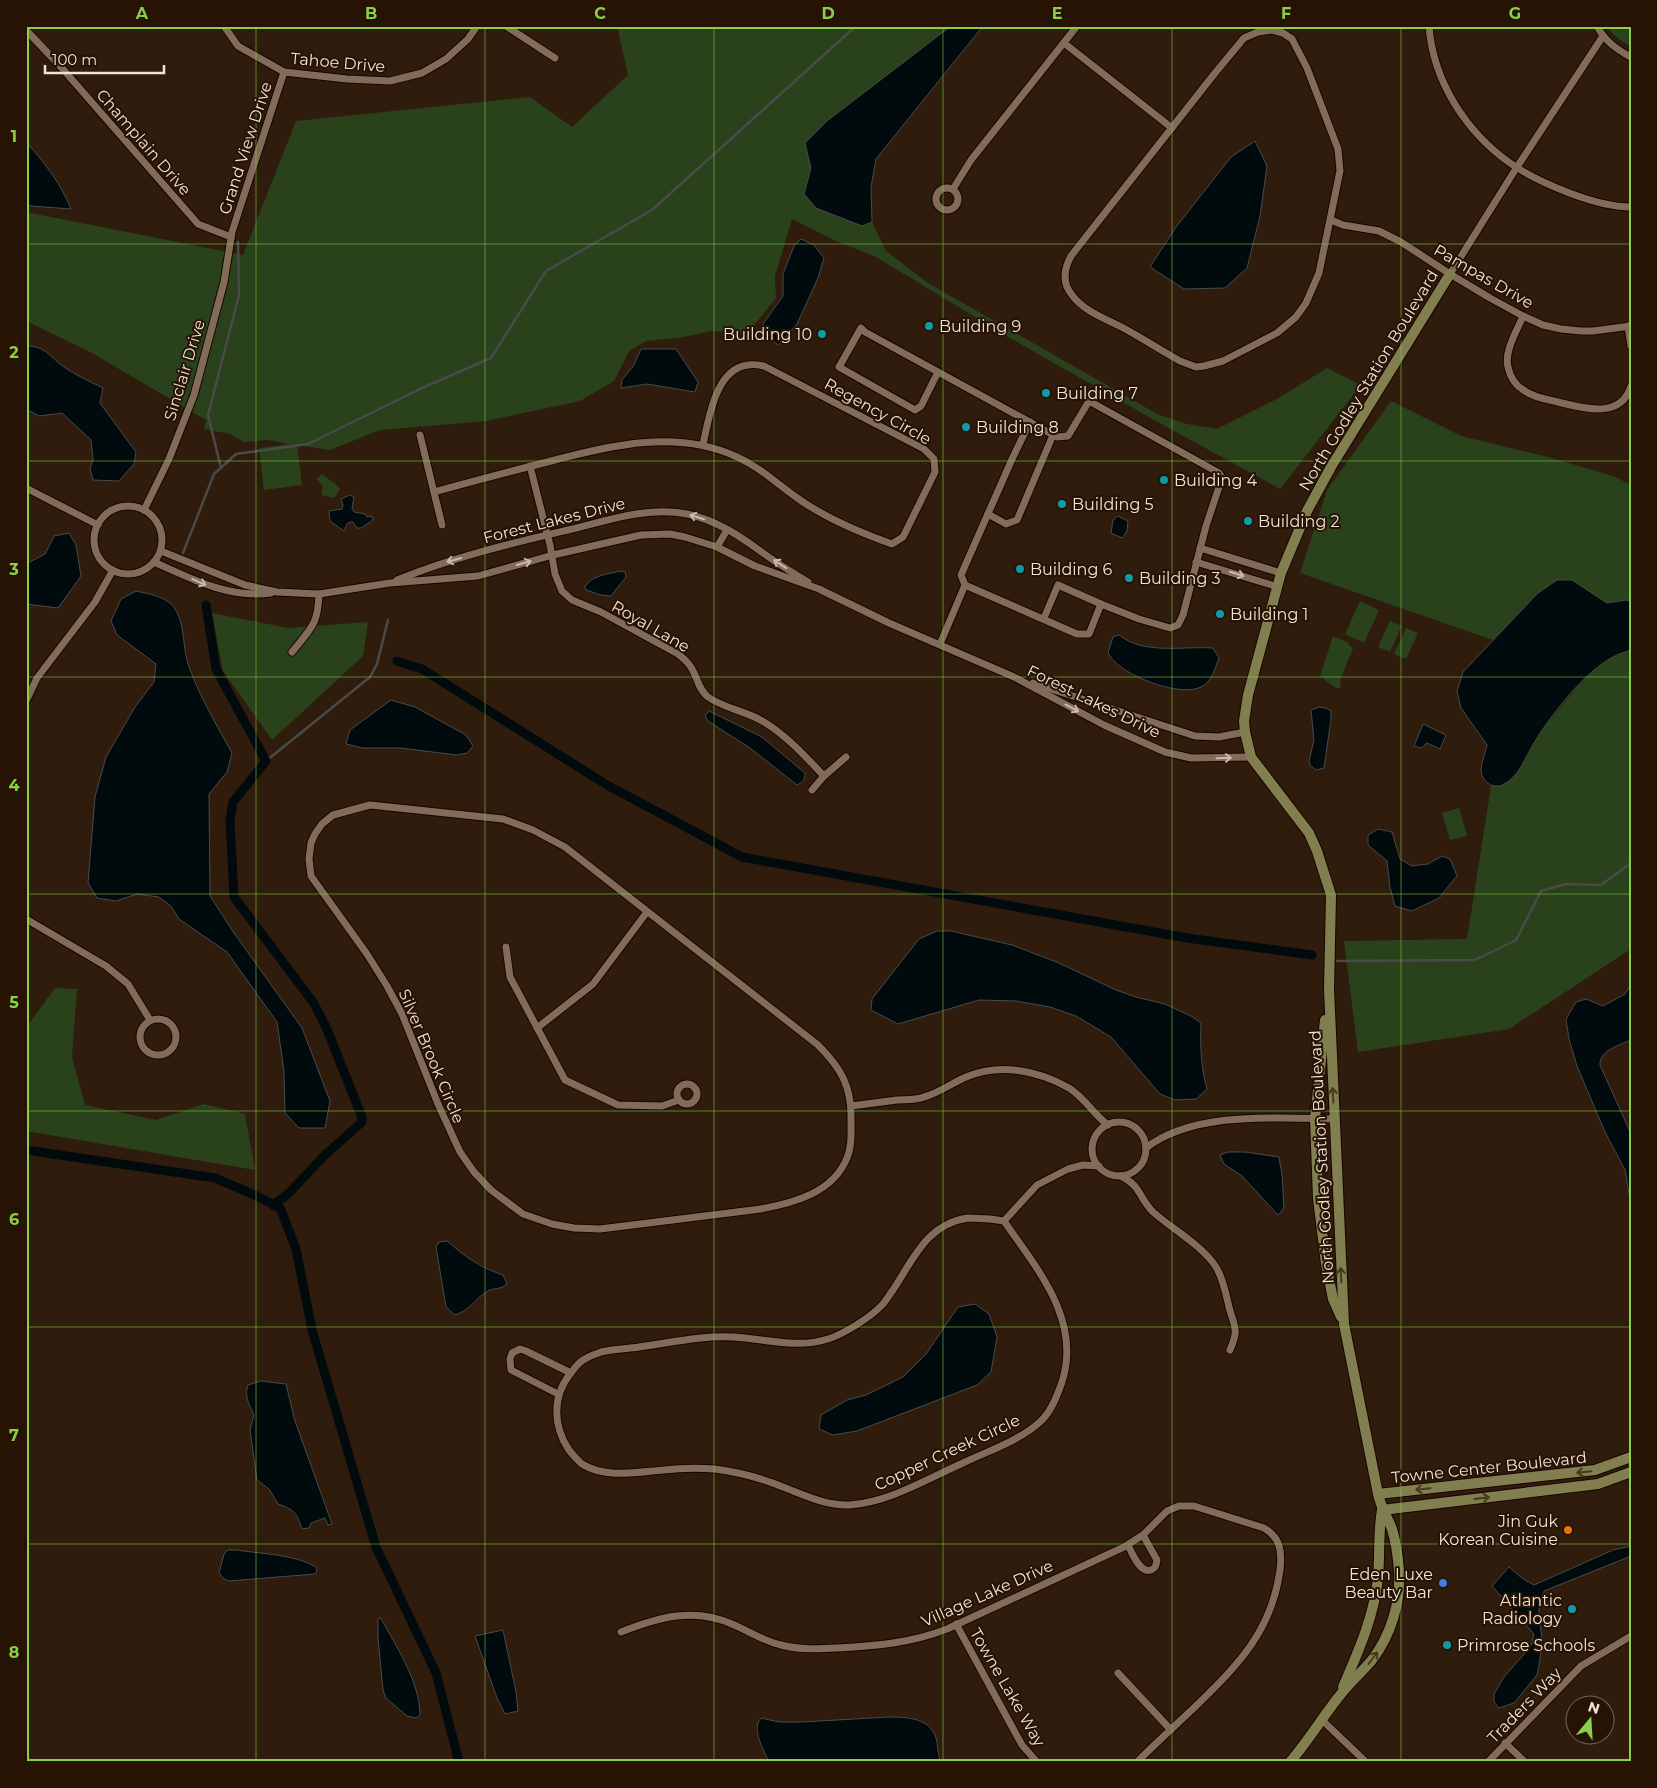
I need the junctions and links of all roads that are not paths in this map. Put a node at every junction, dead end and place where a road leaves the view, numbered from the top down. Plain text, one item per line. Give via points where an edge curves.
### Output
1 (224, 26) edge
2 (476, 26) edge
3 (506, 26) edge
4 (1077, 26) edge
5 (1429, 26) edge
6 (1597, 26) edge
7 (26, 30) edge
8 (1603, 36) junction
9 (1064, 43) junction
10 (1631, 57) edge
11 (554, 58) dead end
12 (284, 72) junction
13 (1172, 128) junction
14 (1517, 167) junction
15 (953, 189) dead end
16 (1631, 207) edge
17 (1331, 220) junction
18 (232, 235) junction
19 (1450, 274) junction
20 (1523, 316) junction
21 (1629, 326) edge
22 (1631, 346) edge
23 (938, 372) junction
24 (1631, 386) edge
25 (1030, 422) junction
26 (420, 434) dead end
27 (1053, 435) junction
28 (702, 444) junction
29 (530, 466) junction
30 (26, 488) edge
31 (434, 492) junction
32 (144, 510) junction
33 (988, 514) junction
34 (98, 525) junction
35 (442, 525) dead end
36 (727, 530) junction
37 (548, 535) junction
38 (717, 547) junction
39 (1200, 548) junction
40 (161, 550) junction
41 (552, 555) junction
42 (154, 562) junction
43 (1196, 562) junction
44 (113, 570) junction
45 (1281, 573) junction
46 (390, 584) junction
47 (964, 585) junction
48 (1278, 587) junction
49 (819, 589) junction
50 (277, 592) junction
51 (319, 594) junction
52 (1101, 604) junction
53 (1044, 618) junction
54 (940, 644) junction
55 (292, 652) dead end
56 (1014, 676) junction
57 (26, 700) edge
58 (1245, 732) junction
59 (846, 757) dead end
60 (1251, 757) junction
61 (824, 776) junction
62 (812, 790) dead end
63 (648, 912) junction
64 (26, 919) edge
65 (506, 947) dead end
66 (1329, 989) junction
67 (150, 1020) junction
68 (537, 1028) junction
69 (679, 1100) dead end
70 (852, 1106) junction
71 (1100, 1119) junction
72 (1316, 1119) junction
73 (1334, 1119) junction
74 (1108, 1125) junction
75 (1101, 1130) junction
76 (1142, 1136) junction
77 (1158, 1138) junction
78 (1146, 1148) junction
79 (1092, 1151) junction
80 (1083, 1165) junction
81 (1099, 1166) junction
82 (1136, 1169) junction
83 (1121, 1176) junction
84 (1133, 1182) junction
85 (1004, 1221) junction
86 (1344, 1324) junction
87 (1230, 1350) dead end
88 (571, 1373) junction
89 (558, 1394) junction
90 (1631, 1457) edge
91 (1631, 1472) edge
92 (1378, 1494) junction
93 (1382, 1510) junction
94 (1143, 1535) junction
95 (1128, 1545) junction
96 (956, 1624) junction
97 (622, 1632) dead end
98 (1631, 1636) edge
99 (1118, 1673) dead end
100 (1340, 1694) junction
101 (1322, 1720) junction
102 (1171, 1730) junction
103 (1505, 1743) junction
104 (1306, 1744) junction
105 (1037, 1762) edge
106 (1138, 1762) edge
107 (1290, 1762) edge
108 (1298, 1762) edge
109 (1366, 1762) edge
110 (1488, 1762) edge
111 (1525, 1762) edge

1 - 12 street, Tahoe Drive via 238,46
2 - 12 street, Tahoe Drive via 446,59 422,73 390,80
3 - 11 street
4 - 9 street
5 - 14 street via 1434,57 1459,110 1488,146
6 - 8 street
7 - 18 street, Champlain Drive via 198,224
8 - 10 street
8 - 14 street, North Godley Station Boulevard
9 - 13 street
9 - 15 street via 971,160
12 - 18 street, Grand View Drive
13 - 17 street via 1244,38 1272,30 1283,33 1292,40 1307,68 1338,149 1340,171
13 - 17 street via 1066,265 1066,285 1072,296 1088,310 1180,362 1196,367 1223,361 1277,333 1296,317 1319,273
14 - 16 street via 1554,187 1593,202
14 - 19 street, North Godley Station Boulevard
17 - 19 street, Pampas Drive via 1379,231
18 - 32 street, Sinclair Drive via 224,282 194,395 169,459
19 - 20 street, Pampas Drive
19 - 45 street, North Godley Station Boulevard via 1306,511
20 - 21 street, Pampas Drive via 1561,329 1593,331
20 - 24 street via 1507,357 1513,381 1521,389 1534,396 1600,410 1622,400
21 - 22 street
23 - 23 street via 921,406 915,410 839,367 861,328
23 - 25 street
25 - 27 street
25 - 33 street
26 - 31 street
27 - 33 street via 1016,520 1006,524
27 - 39 street via 1068,436 1089,401 1219,473 1222,478
28 - 28 street, Regency Circle via 737,457 834,520 892,544 903,537 934,472 934,459 924,449 764,366 748,365 735,370 724,380 713,402
28 - 29 street, Regency Circle via 664,441 608,447
29 - 31 street, Regency Circle
29 - 37 street, Royal Lane
30 - 34 street
31 - 35 street
32 - 34 street via 128,506 112,510
32 - 40 street via 158,523
33 - 47 street via 961,575
34 - 44 street via 95,535 98,556
36 -> 37 street, Forest Lakes Drive via 688,514 664,511
36 - 38 street
49 -> 36 street, Forest Lakes Drive
37 - 41 street, Royal Lane
37 -> 46 street, Forest Lakes Drive via 434,565
38 - 41 street, Forest Lakes Drive via 684,536 654,534
38 - 49 street, Forest Lakes Drive via 755,566
39 - 43 street
39 - 45 street
40 - 42 street
40 - 50 street, Forest Lakes Drive via 246,585
46 -> 41 street, Forest Lakes Drive via 478,576
41 - 61 street, Royal Lane via 562,591 572,600 678,654 694,671 706,695 765,722
42 - 44 street via 135,573
42 -> 50 street, Forest Lakes Drive via 210,587 258,595
43 -> 48 street
43 - 52 street via 1178,625 1170,628
44 - 57 street via 95,602 36,678
45 - 48 street, North Godley Station Boulevard
46 - 51 street, Forest Lakes Drive
47 - 53 street
47 - 54 street
48 - 58 street, North Godley Station Boulevard via 1248,695
49 - 54 street, Forest Lakes Drive
50 - 51 street, Forest Lakes Drive
51 - 55 street via 314,625
52 - 53 street via 1089,634 1077,634
52 - 53 street via 1058,585
54 - 56 street, Forest Lakes Drive
56 - 58 street, Forest Lakes Drive via 1194,736 1219,737
56 -> 60 street, Forest Lakes Drive via 1104,725 1165,752 1191,758
58 - 60 street, North Godley Station Boulevard
59 - 61 street
60 - 66 street, North Godley Station Boulevard via 1309,833 1317,851 1331,896
61 - 62 street
63 - 68 street via 593,984
63 - 70 street, Silver Brook Circle via 818,1045 843,1074
63 - 70 street, Silver Brook Circle via 565,847 503,819 370,805 334,815 322,824 311,844 311,876 387,986 460,1152 490,1190 523,1214 552,1224 600,1229 796,1202 815,1193 844,1165 851,1141
64 - 67 street via 106,966 128,984
65 - 68 street via 510,978
66 - 72 street, North Godley Station Boulevard
73 -> 66 street, North Godley Station Boulevard
67 - 67 street via 140,1035 143,1048 154,1055 170,1051 176,1041 175,1029 167,1021
68 - 69 street via 565,1080 618,1105 662,1106
70 - 71 street via 923,1098 979,1072 998,1069 1036,1074 1053,1080 1084,1099
71 - 74 street
71 - 75 street
72 - 73 street
72 - 77 street via 1235,1118
72 - 86 street, North Godley Station Boulevard via 1318,1198 1326,1264 1333,1298
86 -> 73 street, North Godley Station Boulevard
74 - 75 street
74 - 76 street via 1127,1124
75 - 79 street
76 - 77 street
76 - 78 street
77 - 78 street
78 - 82 street via 1142,1163
79 - 80 street
79 - 81 street
80 - 81 street
80 - 85 street via 1037,1185
81 - 83 street via 1103,1171
82 - 83 street
82 - 84 street
83 - 84 street
84 - 87 street via 1151,1210 1198,1248 1216,1268 1237,1334
85 - 88 street, Copper Creek Circle via 968,1218 940,1227 928,1238 882,1306 849,1330 828,1339 801,1344 731,1337 692,1339 601,1352 585,1358
85 - 89 street, Copper Creek Circle via 1049,1287 1064,1321 1066,1368 1056,1400 1043,1419 1005,1443 885,1498 832,1504 758,1478 716,1470 691,1468 620,1473 598,1470 582,1464 563,1441 556,1413
86 - 92 street, North Godley Station Boulevard
88 - 89 street, Copper Creek Circle
88 - 89 street via 526,1351 520,1349 512,1353 511,1370
90 -> 92 street, Towne Center Boulevard via 1595,1470
93 -> 91 street, Towne Center Boulevard via 1598,1484
92 - 93 street, North Godley Station Boulevard
93 - 100 street, North Godley Station Boulevard via 1375,1596 1363,1639
100 -> 93 street, North Godley Station Boulevard via 1379,1650 1395,1612 1400,1572 1392,1529
94 - 95 street, Village Lake Drive
94 - 95 street via 1157,1559 1154,1568 1148,1571 1141,1568
94 - 102 street, Village Lake Drive via 1170,1509 1190,1505 1264,1528 1274,1535 1281,1549 1274,1597 1254,1641 1232,1671
95 - 96 street, Village Lake Drive
96 - 97 street, Village Lake Drive via 927,1636 894,1644 810,1649 776,1644 726,1621 696,1614 661,1618
96 - 105 street, Towne Lake Way via 1022,1745
98 - 103 street, Traders Way via 1581,1666
99 - 102 street
100 - 101 street, North Godley Station Boulevard
101 - 104 street, North Godley Station Boulevard
101 - 109 street
102 - 106 street, Village Lake Drive
103 - 110 street, Traders Way
103 - 111 street
104 - 107 street, North Godley Station Boulevard
104 - 108 street, North Godley Station Boulevard

